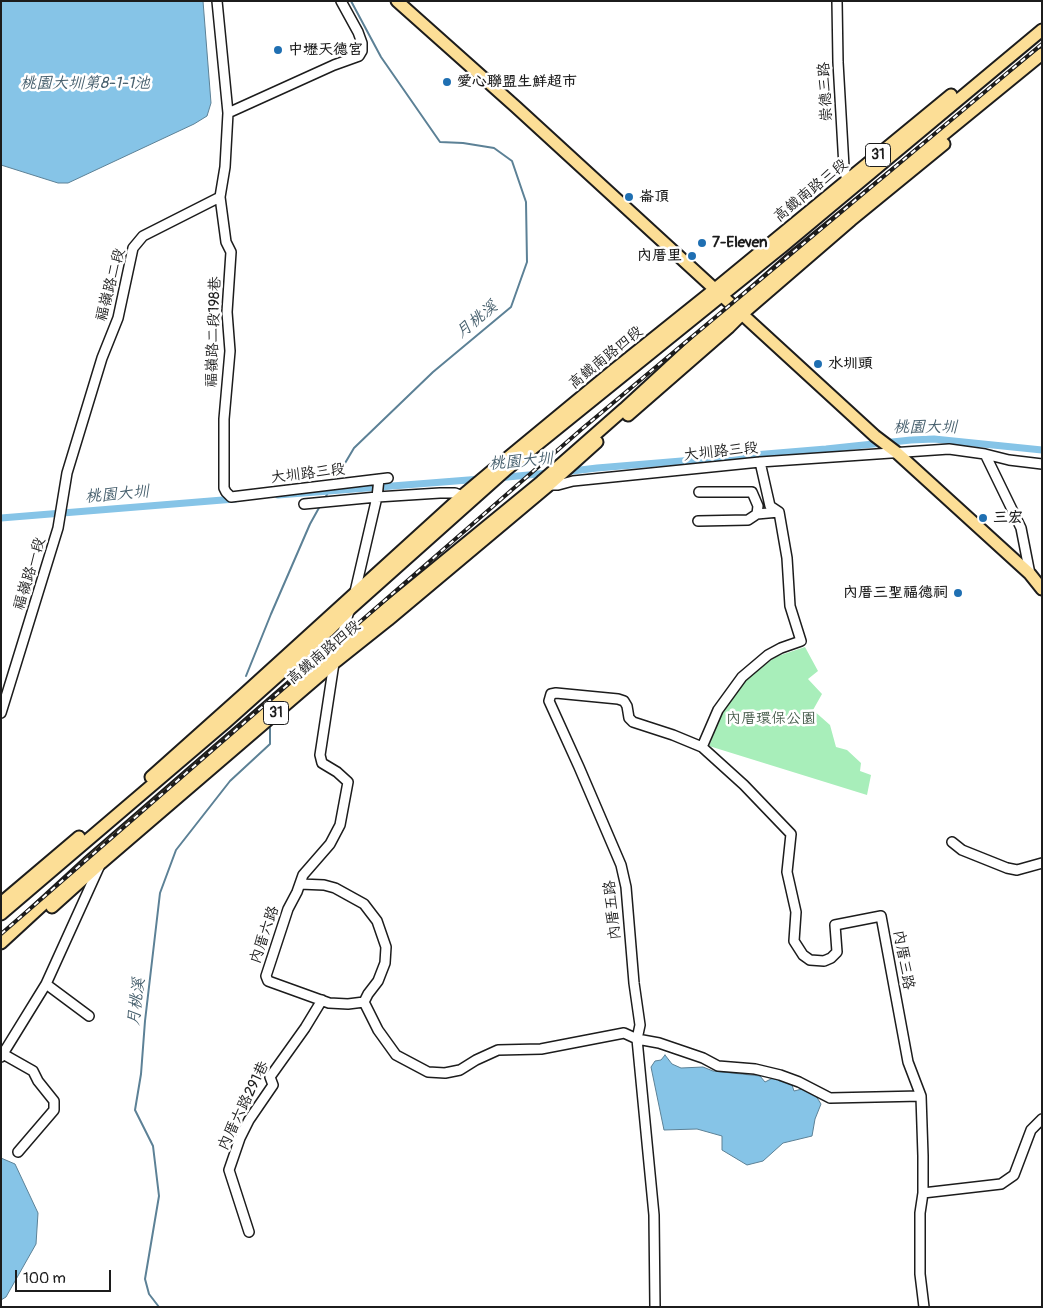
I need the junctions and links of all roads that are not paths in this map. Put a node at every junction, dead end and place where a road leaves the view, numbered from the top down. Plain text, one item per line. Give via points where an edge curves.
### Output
1 (218, 1) edge
2 (341, 1) edge
3 (837, 1) edge
4 (400, 3) edge
5 (1042, 22) edge
6 (1042, 30) edge
7 (1042, 54) edge
8 (1042, 63) edge
9 (977, 74) junction
10 (962, 96) junction
11 (228, 113) junction
12 (847, 181) junction
13 (220, 197) junction
14 (719, 292) junction
15 (739, 311) junction
16 (892, 449) junction
17 (985, 454) junction
18 (760, 462) junction
19 (1042, 464) edge
20 (549, 482) junction
21 (699, 492) dead end
22 (377, 496) junction
23 (462, 496) junction
24 (231, 497) joint
25 (304, 504) dead end
26 (780, 512) junction
27 (757, 514) junction
28 (698, 521) dead end
29 (58, 526) joint
30 (408, 556) junction
31 (381, 570) junction
32 (1030, 574) junction
33 (411, 588) junction
34 (1042, 588) edge
35 (354, 594) junction
36 (350, 609) junction
37 (388, 620) junction
38 (337, 650) junction
39 (334, 663) junction
40 (244, 694) junction
41 (1, 713) edge
42 (226, 722) junction
43 (702, 747) junction
44 (200, 778) junction
45 (158, 802) junction
46 (952, 842) dead end
47 (101, 863) junction
48 (1042, 863) edge
49 (300, 884) junction
50 (1, 903) edge
51 (1, 914) edge
52 (1, 943) edge
53 (1, 952) edge
54 (46, 984) junction
55 (322, 1000) junction
56 (364, 1002) junction
57 (89, 1016) dead end
58 (637, 1039) junction
59 (2, 1055) edge
60 (921, 1096) junction
61 (1042, 1119) edge
62 (18, 1152) dead end
63 (923, 1193) junction
64 (249, 1232) dead end
65 (656, 1307) edge
66 (924, 1307) edge

1 - 11 street
2 - 11 street via 362,43 359,56
3 - 12 street, 崇德三路
4 - 14 main road
5 - 9 main road, 高鐵南路三段 / 31
6 - 10 main road, 高鐵南路三段 / 31
7 - 15 main road, 31 via 791,259
8 - 15 main road, 31
9 - 10 main road
9 - 12 main road, 高鐵南路三段 / 31
10 - 14 main road, 高鐵南路三段 / 31
11 - 13 street
12 - 14 main road, 高鐵南路三段 / 31
13 - 24 street, 福嶺路二段198巷 via 226,242 231,252 227,312 230,352 224,419 224,488
13 - 29 street, 福嶺路二段 via 143,236 133,248 118,318 102,358 67,473
14 - 15 main road
14 - 23 main road, 高鐵南路四段 / 31 via 614,370
14 - 30 main road, 高鐵南路四段 / 31
15 - 16 main road
15 - 20 main road, 31 via 729,327
15 - 20 main road, 31 via 700,339 559,466
16 - 17 street, 大圳路三段 via 948,449
16 - 18 street, 大圳路三段
16 - 32 main road
17 - 19 street, 大圳路三段
17 - 32 street via 1020,528
18 - 20 street, 大圳路三段 via 558,485
18 - 26 street via 770,506
20 - 33 main road, 高鐵南路四段 / 31
20 - 37 main road, 高鐵南路四段 / 31
21 - 27 street via 752,492 758,506
22 - 23 street, 大圳路三段 via 440,492
22 - 24 street, 大圳路三段 via 382,480
22 - 25 street, 大圳路三段
22 - 35 street
23 - 31 main road, 高鐵南路四段 / 31
26 - 27 street
26 - 43 street via 790,606 801,641 768,655 742,677 718,710
27 - 28 street via 748,520
29 - 41 street, 福嶺路一段
30 - 31 main road
30 - 36 main road, 高鐵南路四段 / 31
31 - 35 main road, 高鐵南路四段 / 31
32 - 34 main road
33 - 37 main road
33 - 38 main road, 高鐵南路四段 / 31
35 - 36 street
35 - 40 main road, 高鐵南路四段 / 31
36 - 38 street
36 - 42 main road, 高鐵南路四段 / 31
37 - 39 main road, 高鐵南路四段 / 31
38 - 39 street
38 - 45 main road, 高鐵南路四段 / 31
39 - 44 main road, 高鐵南路四段 / 31
39 - 49 street, 內厝六路 via 320,756 322,763 348,782 340,825 330,844 303,875
40 - 42 main road
40 - 50 main road, 高鐵南路四段 / 31
42 - 51 main road, 高鐵南路四段 / 31
43 - 58 street, 內厝五路 via 633,722 628,718 624,701 551,694 549,701 621,865 640,1025
43 - 60 street, 內厝三路 via 792,834 787,872 796,912 794,941 803,954 810,960 831,958 837,952 835,925 882,916 908,1062
44 - 45 main road
44 - 47 main road, 高鐵南路四段 / 31
45 - 52 main road, 高鐵南路四段 / 31
46 - 48 street via 962,850 1007,868 1018,870
47 - 53 main road, 高鐵南路四段 / 31
47 - 54 street
49 - 55 street, 內厝六路 via 266,976 268,981
49 - 56 street via 335,888 364,904 378,921 386,947 384,963 378,981
54 - 57 street
54 - 59 street
55 - 56 street, 內厝六路 via 348,1004
55 - 64 street, 內厝六路291巷 via 270,1076 273,1085 249,1120 229,1170
56 - 58 street via 396,1055 428,1072 460,1070 498,1050 541,1049 624,1032
58 - 60 street via 659,1043 718,1066 780,1075 830,1098
58 - 65 street, 內厝五路 via 654,1215
59 - 62 street via 33,1071 54,1101 54,1110
60 - 63 street, 內厝三路
61 - 63 street via 1031,1130 1014,1174 1001,1184
63 - 66 street, 內厝三路 via 920,1274

